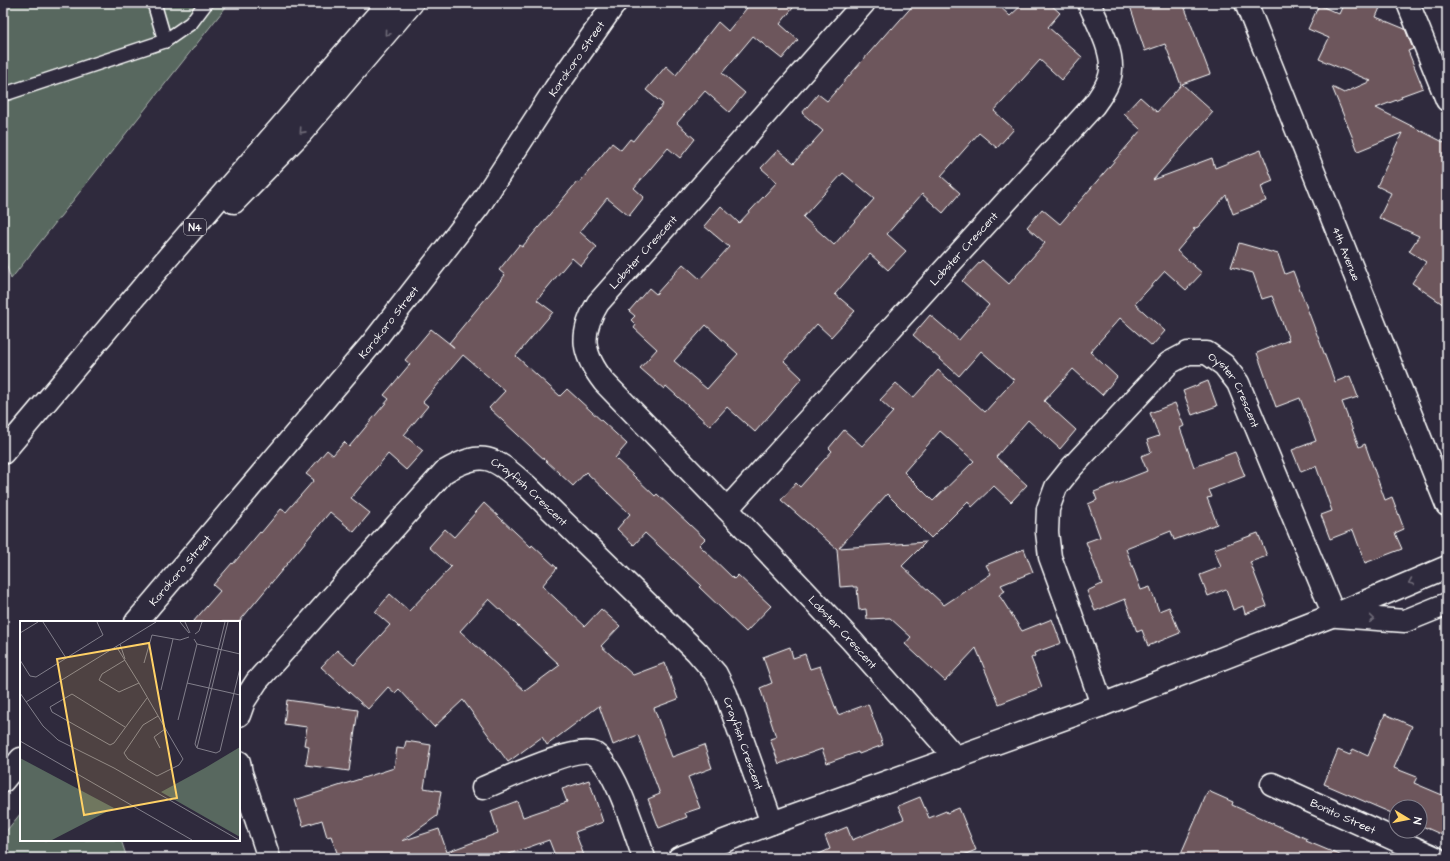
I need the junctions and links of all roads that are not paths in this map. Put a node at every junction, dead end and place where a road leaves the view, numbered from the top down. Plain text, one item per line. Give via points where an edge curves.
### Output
1 (154, 3) edge
2 (206, 3) edge
3 (388, 3) edge
4 (412, 3) edge
5 (615, 3) edge
6 (864, 3) edge
7 (1089, 3) edge
8 (1246, 3) edge
9 (1408, 3) edge
10 (165, 41) junction
11 (3, 92) edge
12 (1445, 92) edge
13 (170, 255) junction
14 (3, 453) edge
15 (1447, 505) edge
16 (727, 509) junction
17 (1447, 567) edge
18 (1447, 604) edge
19 (1334, 615) junction
20 (137, 621) edge
21 (1102, 706) junction
22 (240, 713) edge
23 (956, 758) junction
24 (20, 760) edge
25 (240, 768) edge
26 (3, 780) edge
27 (1272, 784) dead end
28 (483, 788) dead end
29 (772, 823) junction
30 (269, 858) edge
31 (644, 858) edge
32 (679, 858) edge
33 (1436, 858) edge

1 - 10 lane
2 - 10 lane via 191,23
3 - 13 main road, N4
4 -> 13 main road via 302,132 219,218
5 - 20 main road, Korokoro Street via 479,206 374,341
6 - 16 main road, Lobster Crescent via 598,303 590,316 585,347 594,369
7 - 16 main road, Lobster Crescent via 1108,49 1111,69 1107,84 1094,105
8 - 15 main road, 4th Avenue
9 - 12 main road
10 - 11 lane via 8,93
13 - 14 main road, N4
16 - 23 main road, Lobster Crescent
17 -> 19 main road
19 -> 18 main road via 1405,621
19 - 21 main road
19 - 21 main road, Oyster Crescent via 1238,383 1224,365 1207,353 1188,352 1169,363 1072,467 1056,487 1048,509 1050,557
21 - 23 main road
22 - 29 main road, Crayfish Crescent via 244,701 257,681 444,472 476,458 491,459 529,488 697,652 716,674 726,694
23 - 29 main road
24 - 26 main road
25 - 30 main road
27 - 33 main road, Bonito Street
28 - 31 main road via 563,756 581,752 595,754 608,767 616,783
29 - 32 main road

